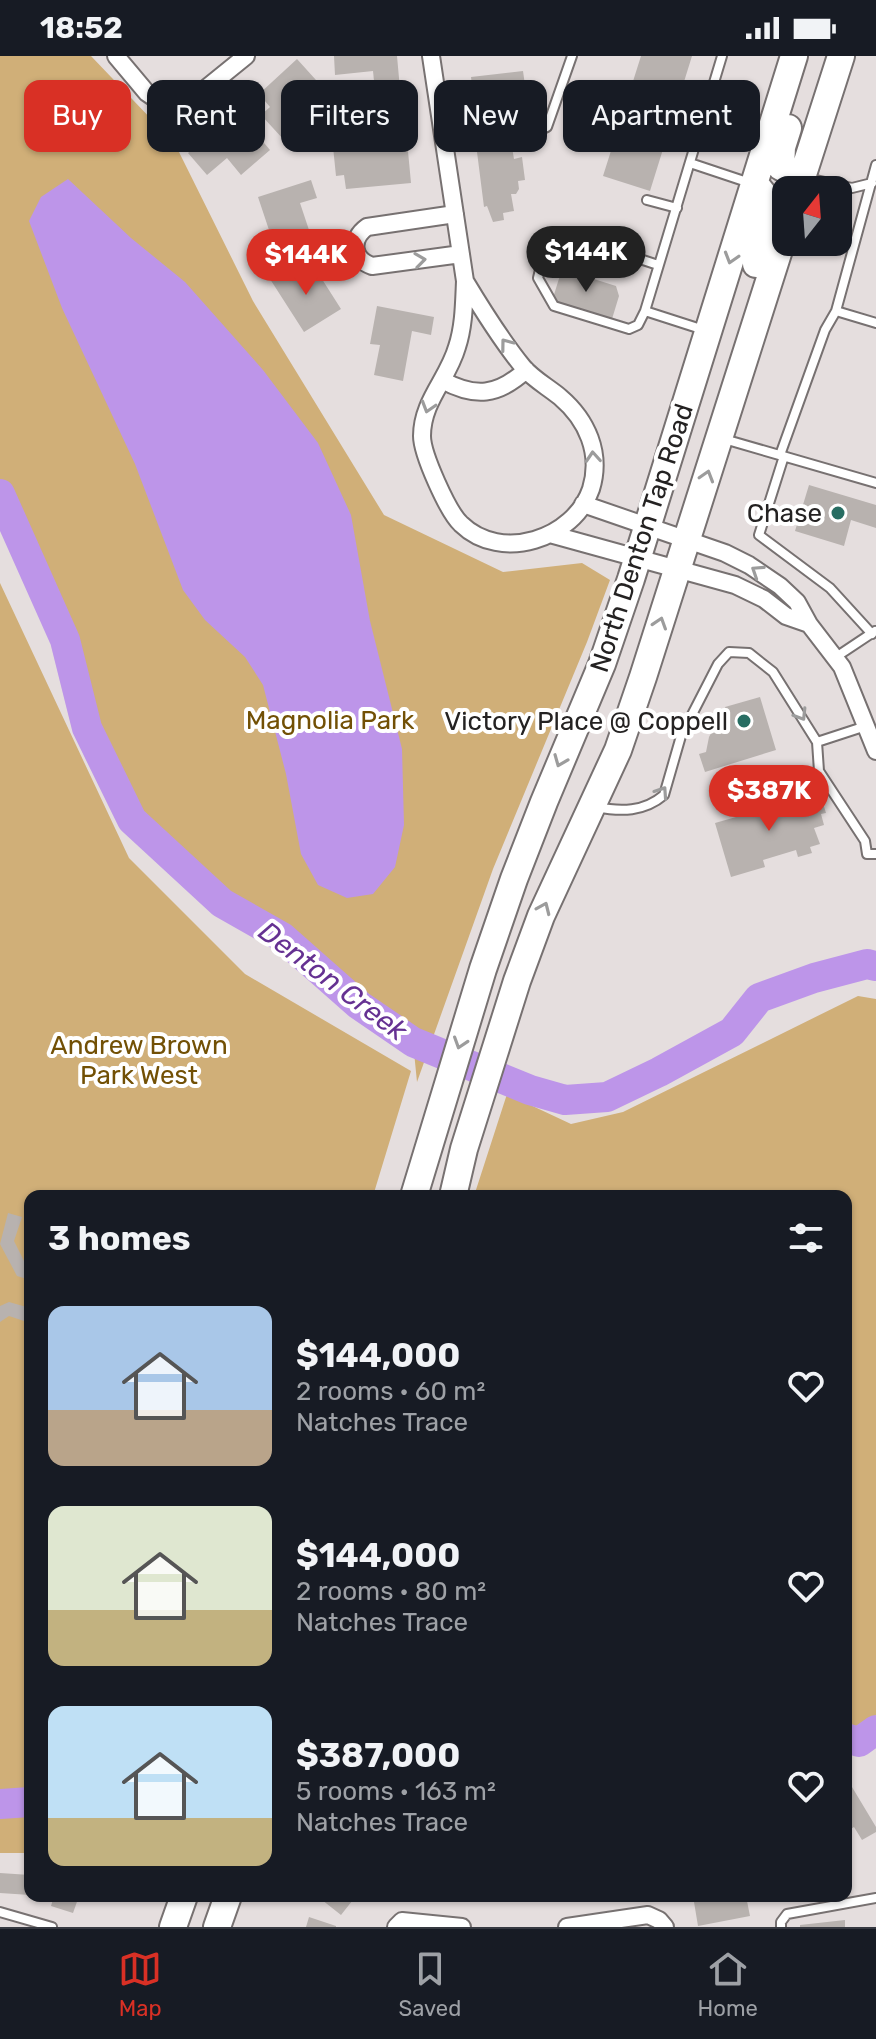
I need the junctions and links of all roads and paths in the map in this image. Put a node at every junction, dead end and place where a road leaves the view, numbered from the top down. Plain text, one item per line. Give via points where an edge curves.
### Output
1 (116, 56) edge
2 (246, 56) edge
3 (431, 56) edge
4 (572, 56) edge
5 (722, 56) edge
6 (794, 56) edge
7 (806, 56) edge
8 (841, 56) edge
9 (435, 80) edge
10 (547, 127) edge
11 (446, 152) edge
12 (690, 163) junction
13 (876, 165) edge
14 (792, 176) edge
15 (802, 176) edge
16 (873, 183) edge
17 (755, 184) junction
18 (852, 188) edge
19 (647, 200) dead end
20 (677, 208) junction
21 (455, 214) junction
22 (461, 254) junction
23 (777, 256) edge
24 (658, 265) junction
25 (465, 281) junction
26 (645, 311) junction
27 (836, 311) junction
28 (756, 321) junction
29 (876, 323) edge
30 (708, 331) junction
31 (526, 370) junction
32 (442, 380) junction
33 (719, 437) junction
34 (782, 456) junction
35 (876, 483) edge
36 (583, 504) junction
37 (647, 528) junction
38 (550, 534) junction
39 (687, 540) junction
40 (637, 557) junction
41 (678, 569) junction
42 (809, 624) junction
43 (874, 632) edge
44 (836, 657) junction
45 (866, 726) junction
46 (817, 742) junction
47 (876, 751) edge
48 (592, 806) junction
49 (876, 854) edge
50 (416, 1190) edge
51 (454, 1190) edge
52 (876, 1898) edge
53 (182, 1902) edge
54 (0, 1912) edge
55 (399, 1924) edge
56 (52, 1927) edge
57 (173, 1927) edge
58 (462, 1927) edge
59 (567, 1927) edge
60 (665, 1927) edge
61 (781, 1927) edge

1 - 2 street via 147,93 166,106 188,103
3 - 9 street
4 - 10 lane
5 - 12 lane
6 - 17 main road, North Denton Tap Road
7 - 14 main road via 807,71 780,160
8 - 15 main road
11 - 21 street
12 - 17 lane
12 - 20 lane
13 - 16 lane
16 - 18 lane
16 - 27 lane
17 - 28 main road via 772,205 750,282 748,300
17 -> 30 main road, North Denton Tap Road
19 - 20 lane
20 - 24 lane
21 - 22 street
21 -> 22 street via 367,227 357,236 355,249 360,260 372,266
22 - 25 street
23 - 28 main road, North Denton Tap Road
24 - 26 lane
24 - 26 lane via 559,232 552,232 545,249 538,278 554,306 629,329 638,325
31 -> 25 street
25 - 32 street via 457,349
26 - 30 lane
27 - 29 lane
27 - 34 lane
28 - 33 main road, North Denton Tap Road
30 - 37 main road, North Denton Tap Road
31 - 32 street via 495,391 477,393
36 -> 31 street via 595,464 591,438 579,415
32 -> 38 street via 431,396 422,438 436,481 461,524 509,544
33 - 34 lane
39 -> 33 main road, North Denton Tap Road
34 - 35 lane
34 - 43 lane via 759,535 830,588
36 - 37 street
36 - 38 street
37 - 39 street
37 - 40 main road, North Denton Tap Road
38 - 40 street
39 - 41 main road, North Denton Tap Road
42 -> 39 street via 780,586 725,553
40 - 41 street
40 -> 50 main road, North Denton Tap Road via 602,664 483,969
41 - 42 street via 735,585
48 -> 41 main road, North Denton Tap Road via 618,750
42 - 44 street
43 - 44 lane
44 - 45 street
45 - 46 lane
45 - 47 street
48 -> 46 lane via 643,808 664,795 681,736 729,652 749,653 773,672
46 - 49 lane via 819,771 865,841 867,854
51 -> 48 main road, North Denton Tap Road via 517,981
52 - 61 lane via 787,1914
53 - 57 main road
54 - 56 lane
55 - 58 street
59 - 60 street via 648,1915

